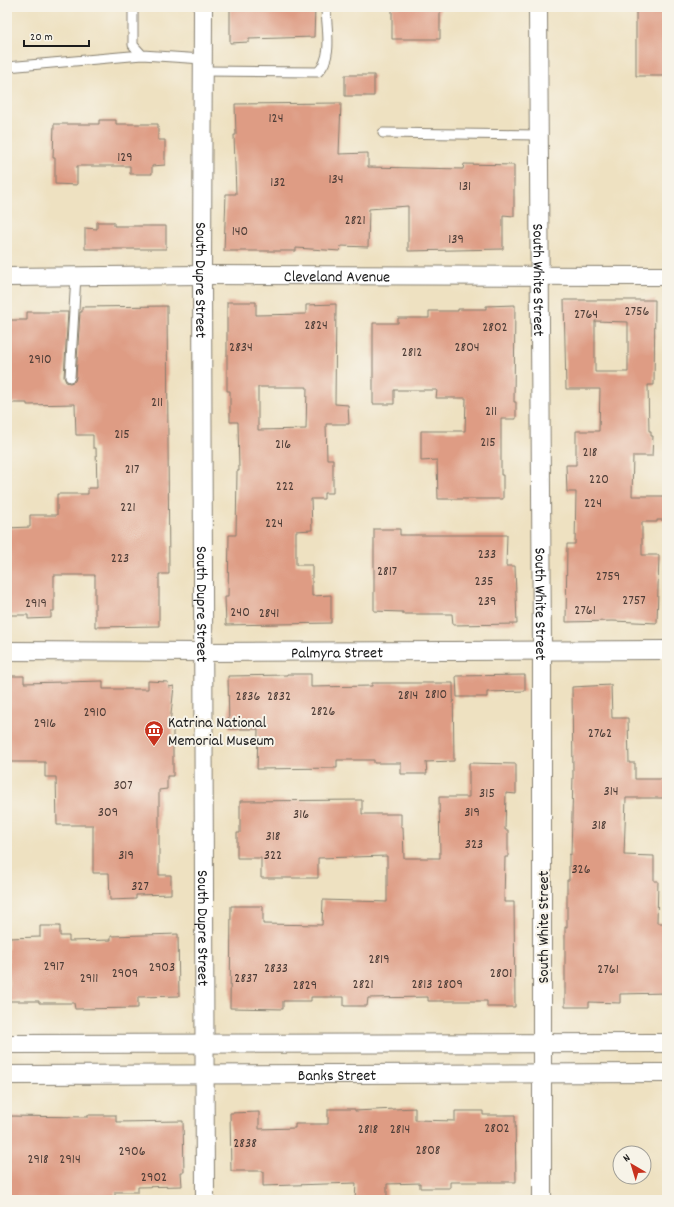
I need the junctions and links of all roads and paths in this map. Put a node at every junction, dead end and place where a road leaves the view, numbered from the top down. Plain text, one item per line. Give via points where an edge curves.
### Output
1 (133, 7) edge
2 (204, 7) edge
3 (326, 7) edge
4 (538, 7) edge
5 (142, 55) junction
6 (204, 65) junction
7 (7, 67) edge
8 (383, 133) dead end
9 (538, 135) junction
10 (76, 276) junction
11 (202, 276) junction
12 (539, 276) junction
13 (667, 276) edge
14 (7, 277) edge
15 (70, 377) dead end
16 (542, 650) junction
17 (667, 650) edge
18 (7, 651) edge
19 (204, 652) junction
20 (542, 1043) junction
21 (667, 1043) edge
22 (7, 1044) edge
23 (205, 1044) junction
24 (667, 1073) edge
25 (205, 1074) junction
26 (541, 1074) junction
27 (7, 1075) edge
28 (205, 1200) edge
29 (542, 1200) edge

1 - 5 lane via 133,45
2 - 6 street, South Dupre Street
3 - 6 lane via 328,51 323,67 318,72
4 - 9 street, South White Street
5 - 6 lane
5 - 7 lane
6 - 11 street, South Dupre Street
8 - 9 lane
9 - 12 street, South White Street
10 - 11 street, Cleveland Avenue
10 - 14 street, Cleveland Avenue
10 - 15 lane
11 - 12 street, Cleveland Avenue
11 - 19 street, South Dupre Street
12 - 13 street, Cleveland Avenue
12 - 16 street, South White Street
16 - 17 street, Palmyra Street
16 - 19 street, Palmyra Street
16 - 20 street, South White Street
18 - 19 street, Palmyra Street
19 - 23 street, South Dupre Street
20 - 21 street, Banks Street
20 - 23 street, Banks Street
20 - 26 street, South White Street
22 - 23 street, Banks Street
23 - 25 street, South Dupre Street
24 - 26 street, Banks Street
25 - 26 street, Banks Street
25 - 27 street, Banks Street
25 - 28 street, South Dupre Street
26 - 29 street, South White Street

